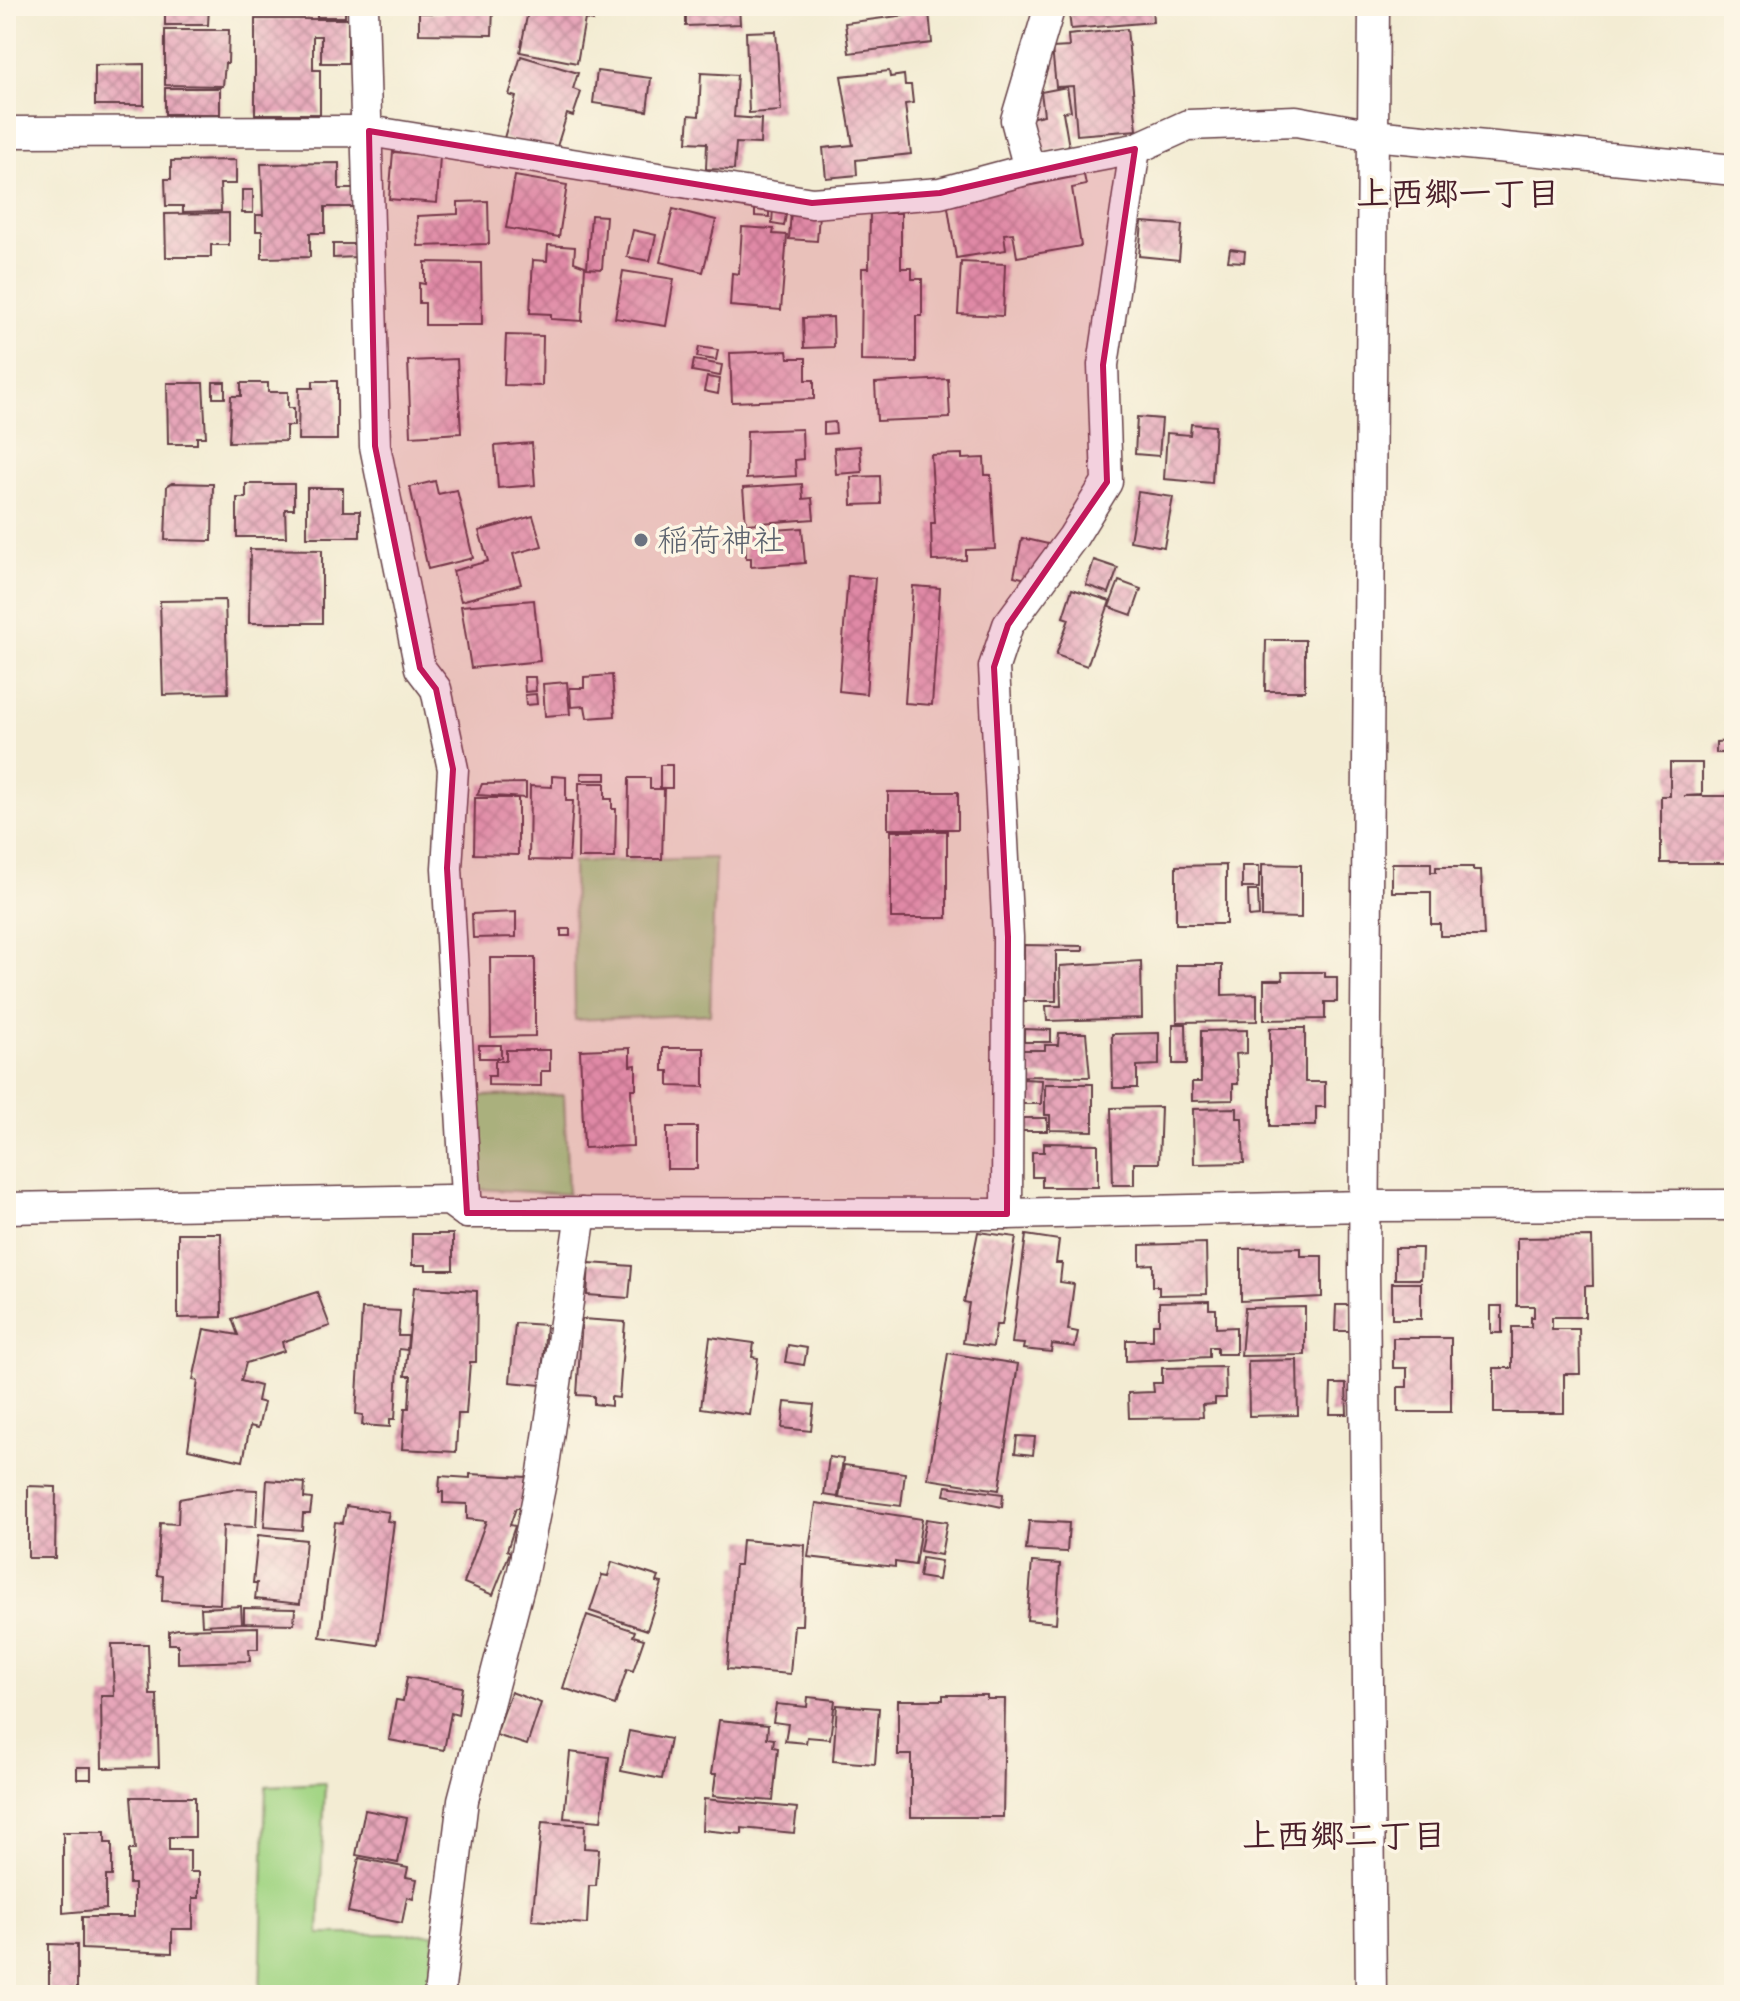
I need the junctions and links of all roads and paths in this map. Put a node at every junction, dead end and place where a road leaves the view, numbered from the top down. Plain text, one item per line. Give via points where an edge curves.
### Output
1 (363, 6) edge
2 (1050, 6) edge
3 (1374, 6) edge
4 (369, 131) junction
5 (6, 132) edge
6 (1373, 135) junction
7 (1135, 149) junction
8 (1029, 169) junction
9 (1734, 170) edge
10 (1734, 1205) edge
11 (1367, 1206) junction
12 (6, 1208) edge
13 (467, 1213) junction
14 (581, 1213) junction
15 (1007, 1214) junction
16 (439, 1995) edge
17 (1371, 1995) edge

1 - 4 street
2 - 8 street via 1016,120
3 - 6 street
4 - 5 street
4 - 8 street via 812,203 940,193
4 - 13 street via 375,446 420,668 436,689 453,769 447,868
6 - 7 street via 1296,121 1188,125
6 - 9 street
6 - 11 street
7 - 8 street
7 - 15 street via 1103,365 1107,482 1008,625 994,667 1008,937
10 - 11 street
11 - 15 street
11 - 17 street
12 - 13 street via 449,1200
13 - 14 street
14 - 15 street
14 - 16 street via 534,1514 463,1800

